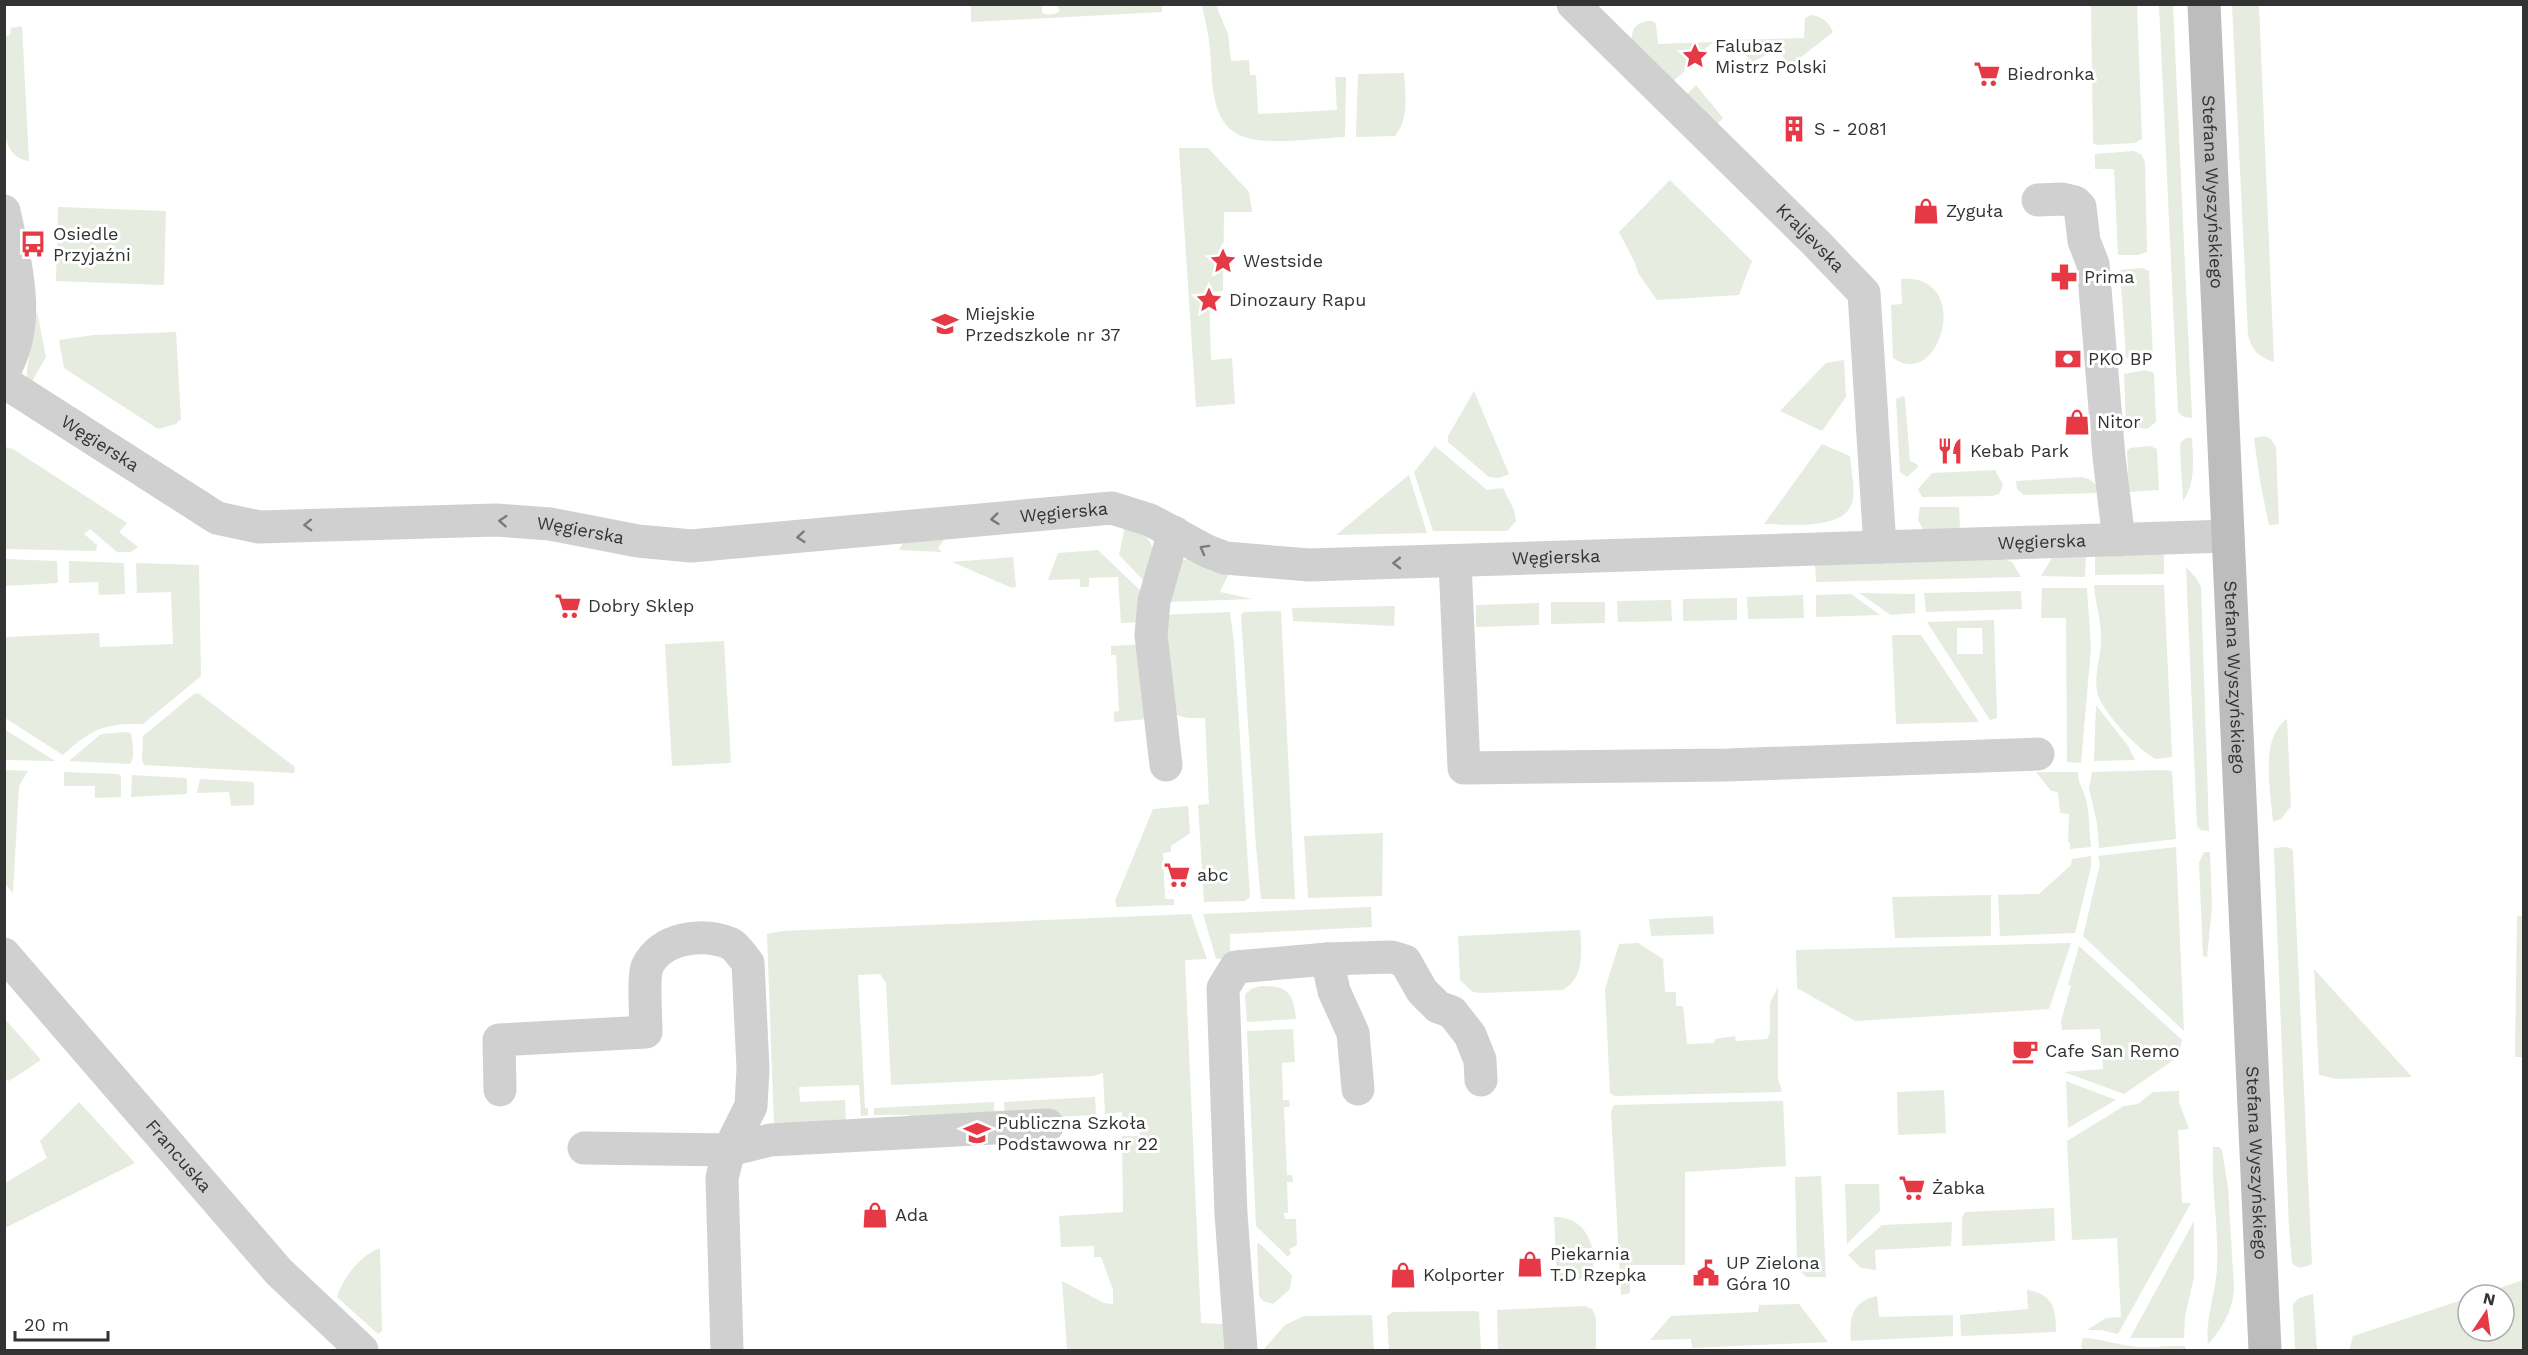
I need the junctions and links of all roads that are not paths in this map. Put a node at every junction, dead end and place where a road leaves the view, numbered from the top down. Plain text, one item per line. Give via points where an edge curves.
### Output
1 (1573, 4) edge
2 (2204, 4) edge
3 (2038, 200) dead end
4 (4, 211) edge
5 (4, 371) edge
6 (4, 382) edge
7 (1174, 532) junction
8 (2229, 536) junction
9 (2119, 540) junction
10 (1880, 547) junction
11 (1455, 562) junction
12 (2038, 754) dead end
13 (1166, 765) dead end
14 (4, 954) edge
15 (1327, 959) junction
16 (1481, 1080) dead end
17 (1358, 1089) dead end
18 (500, 1090) dead end
19 (1048, 1125) dead end
20 (584, 1148) dead end
21 (729, 1150) junction
22 (362, 1350) edge
23 (727, 1350) edge
24 (1241, 1350) edge
25 (2265, 1350) edge

1 - 10 street, Kraljevska via 1864,293
2 - 8 street, Stefana Wyszyńskiego
3 - 9 street via 2062,199 2080,207 2084,241 2093,264
4 - 5 street via 21,313 18,337
7 -> 6 street, Węgierska via 1113,508 691,546 550,524 496,520 259,527 217,518
11 -> 7 street, Węgierska via 1310,565 1225,558
7 - 13 street via 1154,601 1151,635
8 - 9 street, Węgierska
8 - 25 street, Stefana Wyszyńskiego
9 - 10 street, Węgierska
10 - 11 street, Węgierska
11 - 12 street via 1464,768 1727,765
14 - 22 street, Francuska via 279,1272
15 - 16 street via 1392,957 1405,961 1422,991 1438,1007 1452,1012 1470,1035 1480,1060
15 - 17 street via 1334,991 1353,1033
15 - 24 street via 1236,967 1222,988
18 - 21 street via 499,1040 646,1032 646,969 656,951 677,940 704,939 730,944 748,963 753,1069 751,1106
19 - 21 street via 770,1140
20 - 21 street
21 - 23 street via 722,1178

